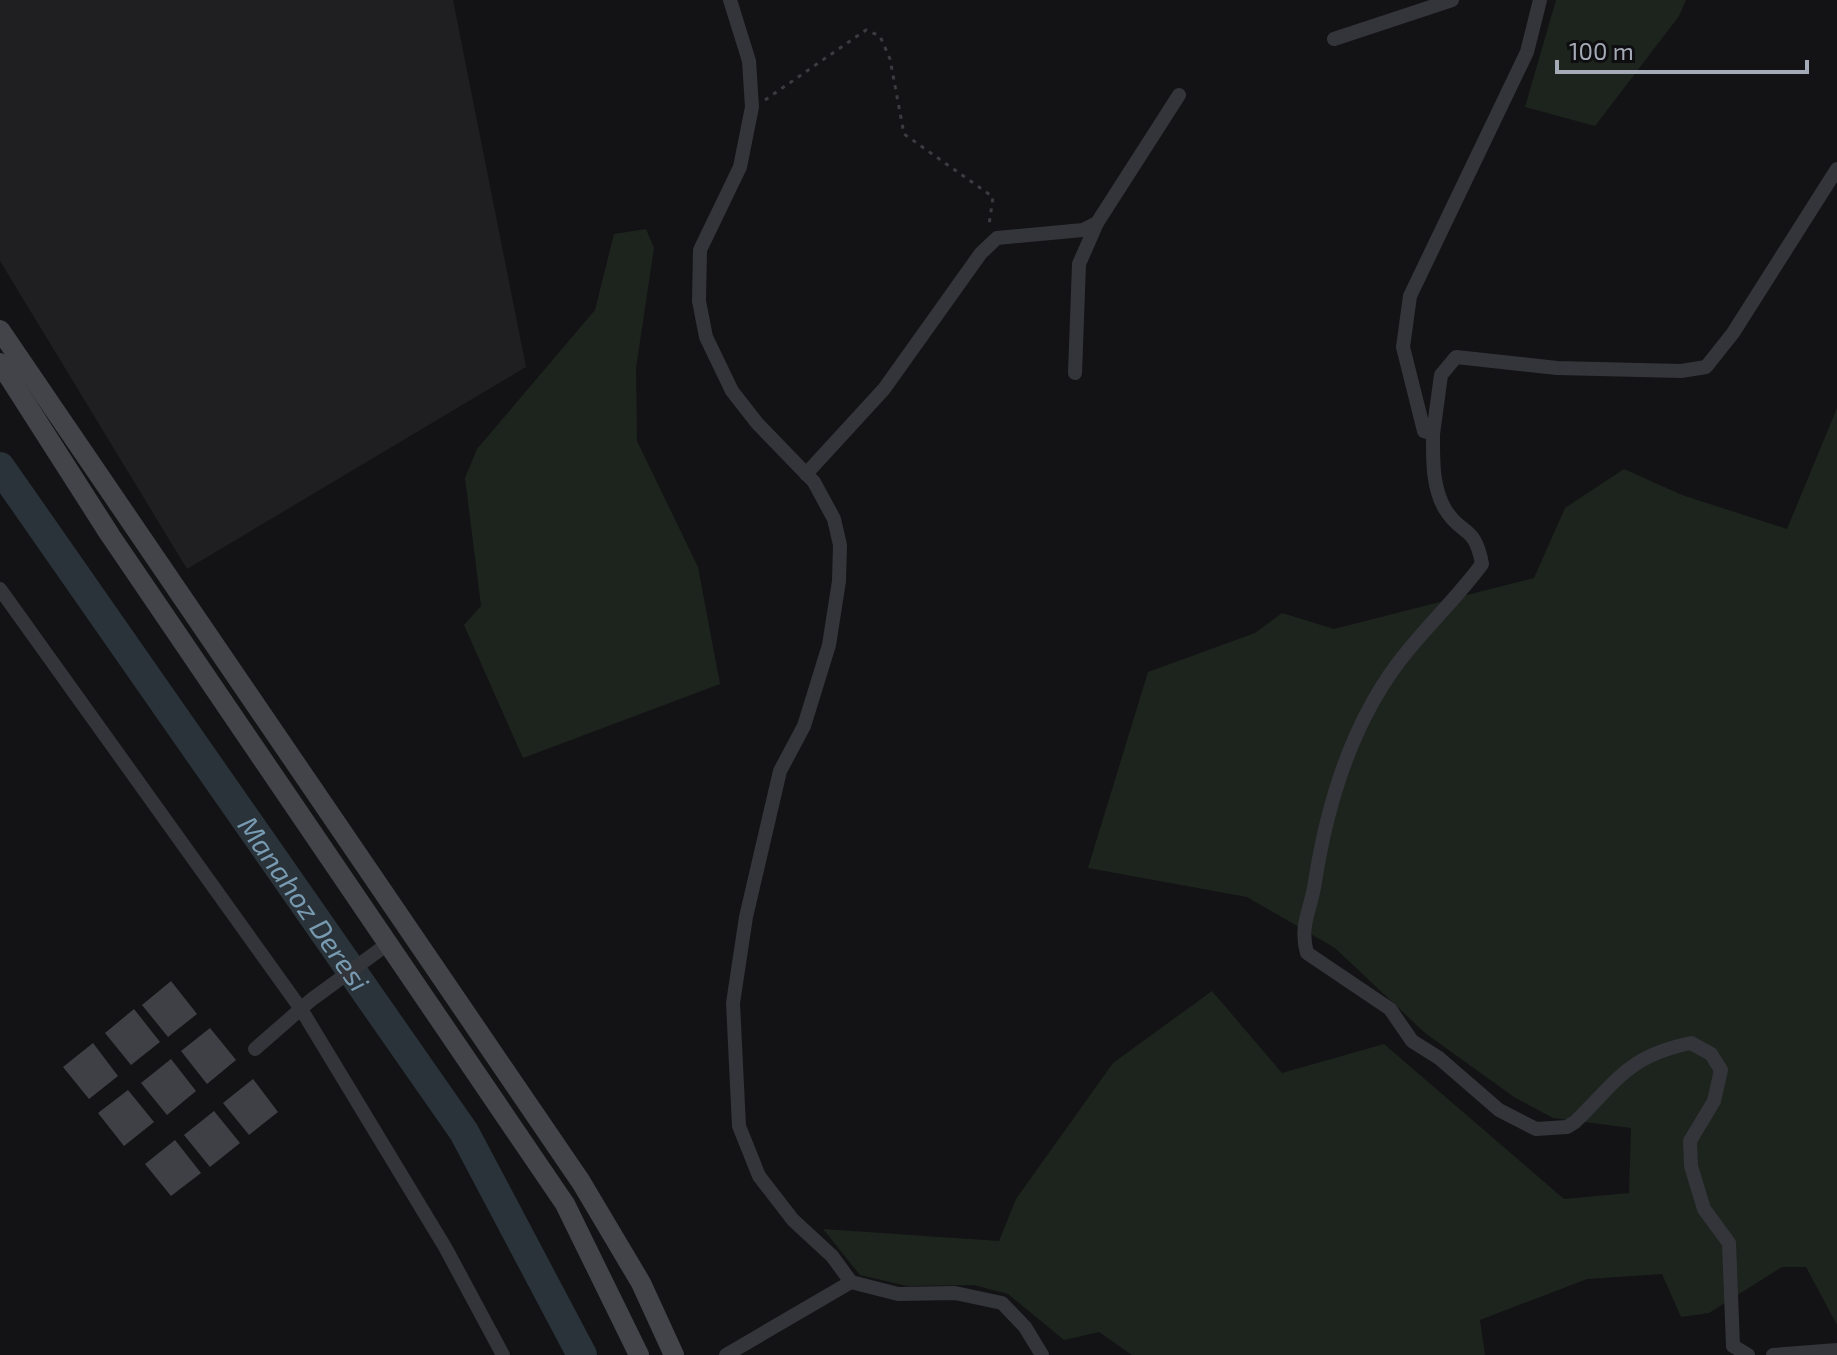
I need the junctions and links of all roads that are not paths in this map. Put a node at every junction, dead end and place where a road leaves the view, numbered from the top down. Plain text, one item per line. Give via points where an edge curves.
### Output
1 (730, 0) edge
2 (1452, 0) edge
3 (1540, 0) edge
4 (1334, 39) dead end
5 (1179, 95) dead end
6 (1837, 169) edge
7 (1097, 223) junction
8 (0, 330) edge
9 (1, 367) edge
10 (1075, 373) dead end
11 (1433, 434) junction
12 (806, 474) junction
13 (0, 589) edge
14 (384, 946) junction
15 (306, 1004) junction
16 (255, 1049) dead end
17 (851, 1282) junction
18 (1837, 1350) edge
19 (503, 1355) edge
20 (639, 1355) edge
21 (674, 1355) edge
22 (726, 1355) edge
23 (1042, 1355) edge
24 (1748, 1355) edge
25 (1773, 1355) edge

1 - 12 street via 749,61 752,101 740,167 700,250 699,301 706,337 732,391
2 - 4 street
3 - 11 street via 1527,52 1410,296 1403,347 1424,431
5 - 7 street
6 - 11 street via 1706,367 1557,368 1456,357 1441,375
7 - 10 street via 1079,264
7 - 12 street via 1083,230 997,238 990,244 884,389
8 - 21 main road via 581,1182 641,1283
9 - 14 main road
11 - 24 street via 1432,468 1445,509 1478,541 1482,564 1409,649 1347,749 1301,932 1307,953 1390,1009 1412,1041 1499,1110 1536,1129 1575,1122 1628,1066 1662,1049 1691,1043 1711,1054 1721,1070 1714,1101 1690,1141 1691,1166 1704,1209 1729,1243 1733,1346
12 - 17 street via 834,519 839,581 829,645 804,726 780,771 746,917 733,1003 739,1126 759,1176
13 - 15 street
14 - 15 street
14 - 20 main road via 565,1204
15 - 16 street
15 - 19 street
17 - 22 street
17 - 23 street via 898,1294 955,1293 1002,1303
18 - 25 street

